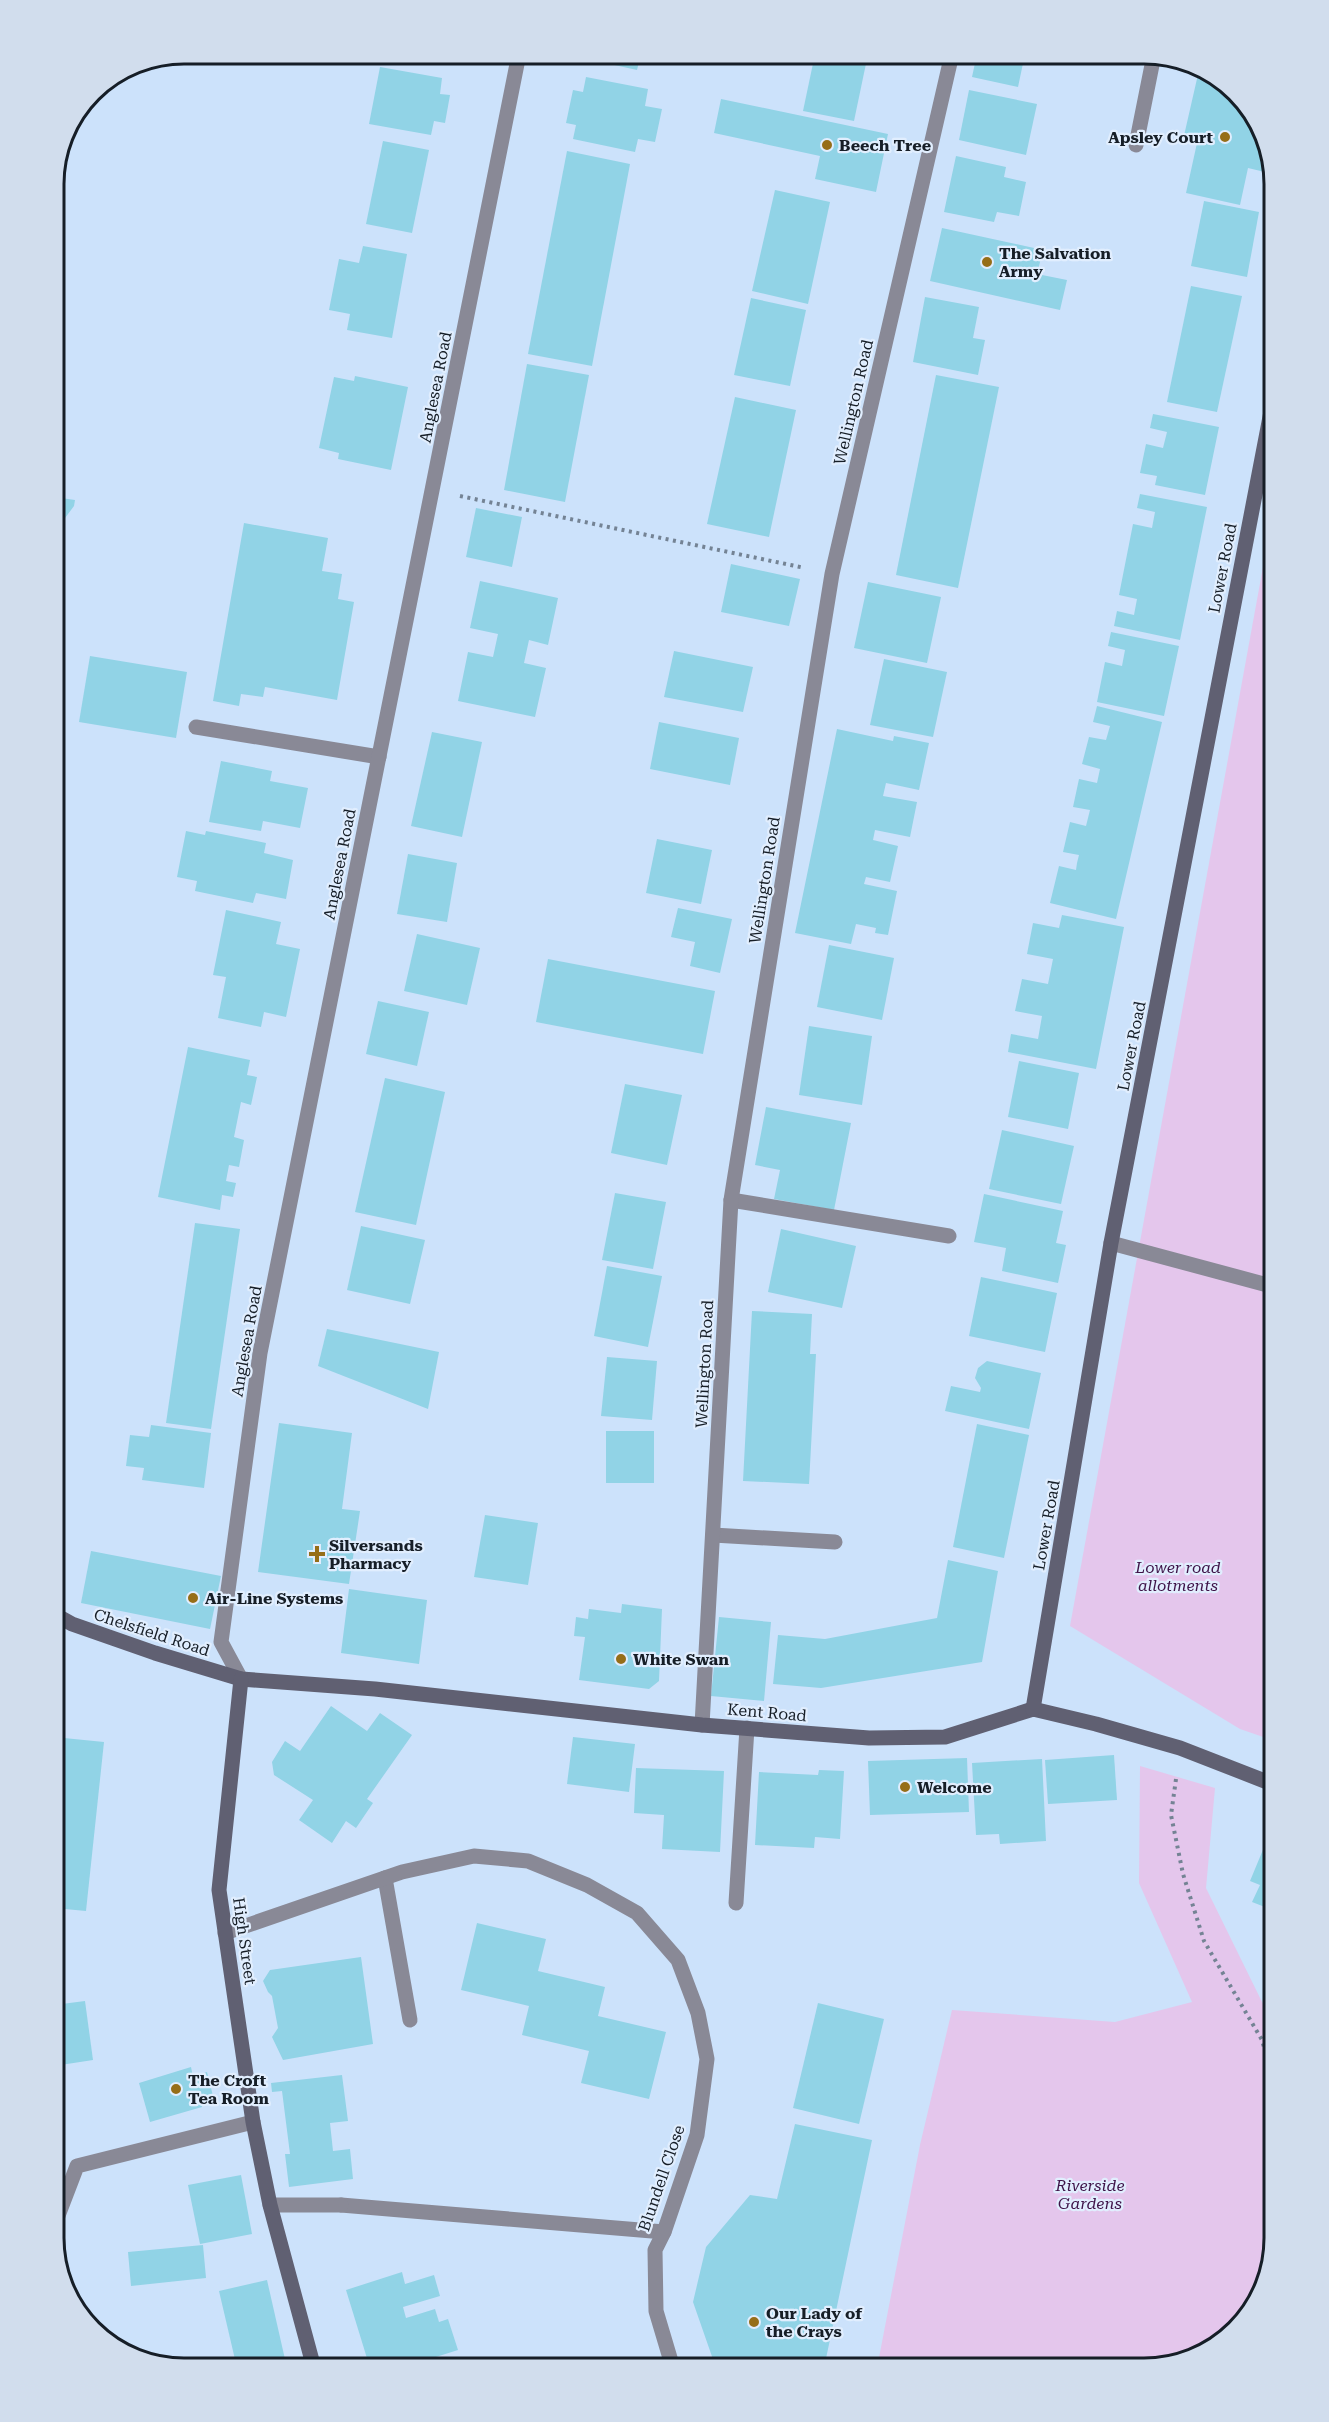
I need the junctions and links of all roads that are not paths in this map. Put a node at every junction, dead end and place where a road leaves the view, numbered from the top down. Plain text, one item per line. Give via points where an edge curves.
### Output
1 (517, 65) edge
2 (949, 65) edge
3 (1152, 65) edge
4 (1136, 145) dead end
5 (1264, 468) edge
6 (196, 727) dead end
7 (379, 757) junction
8 (731, 1200) junction
9 (949, 1236) dead end
10 (1111, 1243) junction
11 (1264, 1284) edge
12 (712, 1535) junction
13 (835, 1542) dead end
14 (64, 1620) edge
15 (241, 1679) junction
16 (1033, 1709) junction
17 (702, 1725) junction
18 (747, 1728) junction
19 (1264, 1781) edge
20 (385, 1878) junction
21 (736, 1903) dead end
22 (225, 1933) junction
23 (410, 2020) dead end
24 (253, 2122) junction
25 (64, 2200) edge
26 (270, 2205) junction
27 (664, 2232) junction
28 (311, 2357) edge
29 (670, 2358) edge

1 - 7 street, Anglesea Road
2 - 8 street, Wellington Road via 832,574
3 - 4 street
5 - 10 street, Lower Road
6 - 7 street
7 - 15 street, Anglesea Road via 259,1365 221,1642
8 - 9 street
8 - 12 street, Wellington Road
10 - 11 street
10 - 16 street, Lower Road
12 - 13 street
12 - 17 street, Wellington Road
14 - 15 street, Chelsfield Road
15 - 17 street, Kent Road via 375,1689
15 - 22 street, High Street via 219,1890
16 - 18 street, Kent Road via 945,1737 869,1738
16 - 19 street via 1180,1748
17 - 18 street, Kent Road
18 - 21 street
20 - 22 street, Blundell Close
20 - 23 street
20 - 27 street, Blundell Close via 474,1856 528,1861 586,1885 637,1913 678,1960 698,2013 707,2059 697,2135
22 - 24 street, High Street
24 - 25 street via 77,2166
24 - 26 street, High Street
26 - 27 street via 341,2205
26 - 28 street, High Street
27 - 29 street, Blundell Close via 655,2250 656,2312

